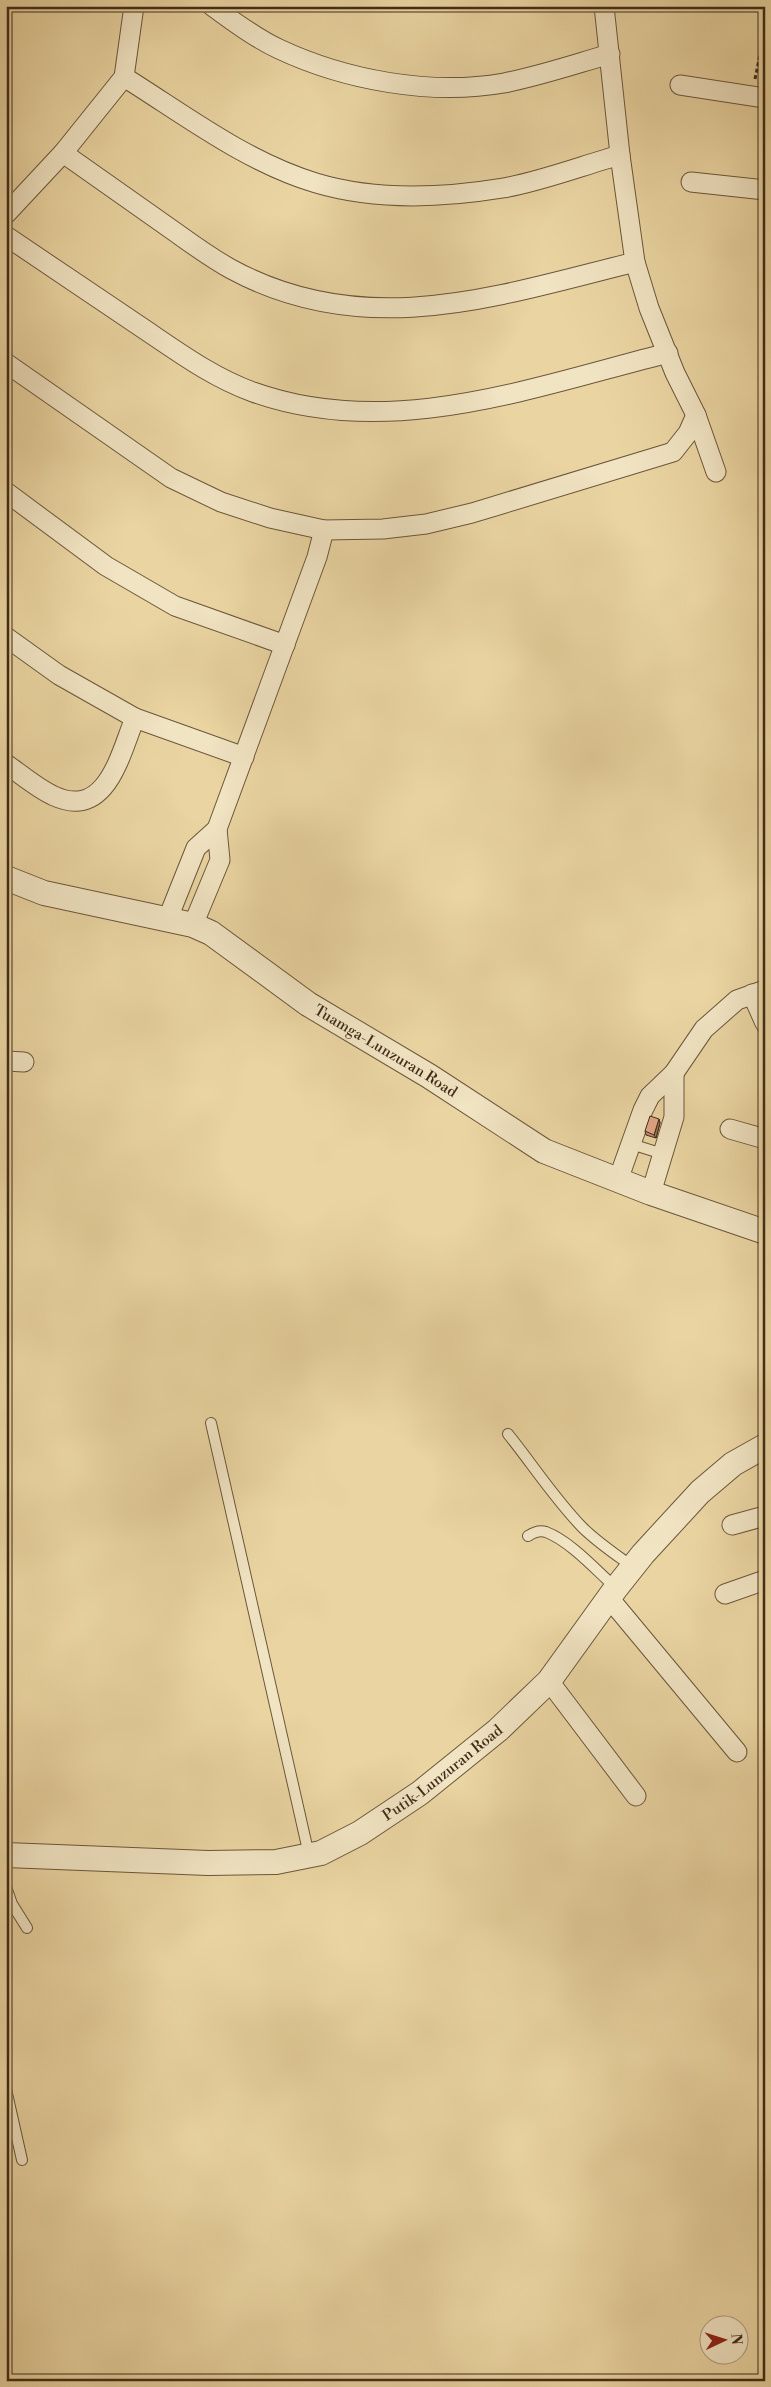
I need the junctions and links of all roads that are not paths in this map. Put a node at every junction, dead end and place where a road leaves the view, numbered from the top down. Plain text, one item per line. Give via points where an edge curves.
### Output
1 (134, 6) edge
2 (212, 6) edge
3 (604, 6) edge
4 (610, 54) junction
5 (124, 76) junction
6 (680, 85) dead end
7 (758, 97) edge
8 (63, 153) junction
9 (620, 155) junction
10 (691, 182) dead end
11 (765, 190) edge
12 (6, 214) edge
13 (6, 236) edge
14 (634, 262) junction
15 (668, 353) junction
16 (6, 363) edge
17 (696, 415) junction
18 (716, 472) dead end
19 (6, 492) edge
20 (324, 530) junction
21 (6, 637) edge
22 (285, 644) junction
23 (135, 718) junction
24 (244, 758) junction
25 (6, 764) edge
26 (217, 829) junction
27 (6, 878) edge
28 (168, 918) junction
29 (193, 925) junction
30 (758, 992) edge
31 (765, 1024) edge
32 (674, 1073) junction
33 (730, 1130) dead end
34 (765, 1139) edge
35 (631, 1144) junction
36 (663, 1154) junction
37 (618, 1180) junction
38 (651, 1193) junction
39 (765, 1232) edge
40 (211, 1423) dead end
41 (508, 1434) dead end
42 (765, 1446) edge
43 (765, 1516) edge
44 (732, 1526) dead end
45 (528, 1536) dead end
46 (633, 1567) junction
47 (765, 1580) edge
48 (612, 1593) junction
49 (725, 1594) dead end
50 (549, 1681) junction
51 (737, 1752) dead end
52 (636, 1796) dead end
53 (6, 1855) edge
54 (309, 1855) junction
55 (6, 1887) edge
56 (27, 1928) dead end
57 (6, 2089) edge
58 (22, 2160) dead end

1 - 5 street
2 - 4 street via 277,49 341,73 397,84 449,87 503,83
3 - 4 street
4 - 9 street
5 - 8 street
5 - 9 street via 228,143 269,163 315,182 368,194 463,194 506,188
6 - 7 street
8 - 12 street
8 - 14 street via 231,269 280,290 334,304 392,309 437,307 495,297
9 - 14 street
10 - 11 street
13 - 15 street via 192,361 252,391 303,405 360,412 452,407
14 - 15 street
15 - 17 street
16 - 20 street via 171,478 221,502 270,518
17 - 18 street
17 - 20 street via 688,434 673,452 426,524
19 - 22 street via 106,566 175,606
20 - 22 street via 318,557
21 - 23 street via 59,675
22 - 24 street
23 - 24 street
23 - 25 street via 110,780 99,793 85,801 70,802 53,796
24 - 26 street
26 - 28 street via 196,848
26 - 29 street via 220,860
27 - 28 street, Tuamga-Lunzuran Road via 44,893
28 - 29 street, Tuamga-Lunzuran Road
29 - 37 street, Tuamga-Lunzuran Road via 211,933 308,1004 429,1076 544,1151
30 - 31 street
30 - 32 street via 737,1000 704,1030
32 - 35 street via 650,1096
32 - 36 street via 675,1110
33 - 34 street
35 - 36 lane
35 - 37 street
36 - 38 street
37 - 38 street, Tuamga-Lunzuran Road
38 - 39 street, Tuamga-Lunzuran Road
40 - 54 lane
41 - 46 lane via 582,1527
42 - 46 street, Putik-Lunzuran Road via 733,1464 700,1492
43 - 44 street
45 - 48 lane via 538,1531 558,1539
46 - 48 street, Putik-Lunzuran Road
47 - 49 street
48 - 50 street, Putik-Lunzuran Road
48 - 51 street
50 - 52 street
50 - 54 street, Putik-Lunzuran Road via 498,1730 420,1792 360,1833
53 - 54 street, Putik-Lunzuran Road via 208,1863 276,1862
55 - 56 lane
57 - 58 lane

